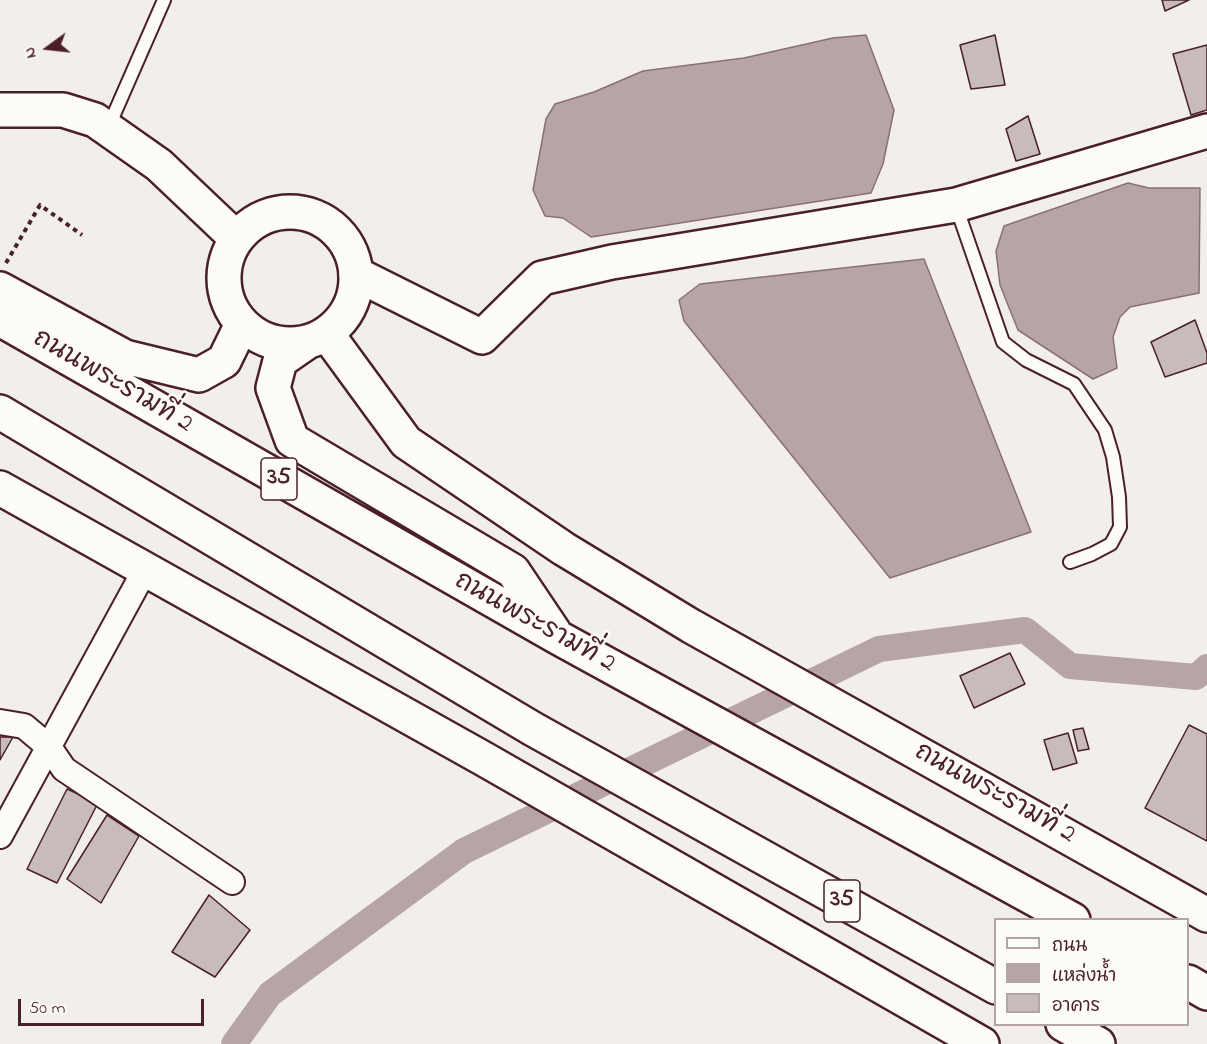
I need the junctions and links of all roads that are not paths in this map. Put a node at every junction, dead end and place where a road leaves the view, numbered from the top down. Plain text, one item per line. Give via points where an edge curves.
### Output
1 (164, 0) edge
2 (0, 110) edge
3 (108, 129) junction
4 (1207, 131) edge
5 (956, 205) junction
6 (236, 238) junction
7 (356, 274) junction
8 (3, 277) edge
9 (0, 319) edge
10 (242, 324) junction
11 (316, 338) junction
12 (0, 412) edge
13 (0, 488) edge
14 (1070, 562) dead end
15 (145, 570) junction
16 (559, 638) junction
17 (0, 722) edge
18 (49, 747) junction
19 (0, 836) edge
20 (232, 882) dead end
21 (1207, 915) edge
22 (1069, 918) edge
23 (1189, 983) edge
24 (994, 986) edge
25 (1207, 993) edge
26 (1066, 1026) edge
27 (982, 1044) edge
28 (1098, 1044) edge

1 - 3 lane
2 - 3 main road via 63,110 95,120
3 - 6 main road via 159,165
4 - 5 main road
5 - 7 main road via 612,262 542,278 482,337
5 - 14 lane via 1003,342 1026,360 1074,384 1105,430 1113,457 1120,527 1111,544
6 - 7 main road via 253,222 274,212 298,211 320,218 338,232 351,251
6 - 10 main road via 226,258 224,282 229,304
7 - 11 main road via 354,296 344,318
8 - 10 main road via 125,357 198,375 224,361
9 - 16 main road, ถนนพระรามที่ 2 / 35
10 - 11 main road via 261,337 283,344
11 - 16 main road via 280,361 273,388 292,440 513,571
11 - 21 main road, ถนนพระรามที่ 2 via 406,442 564,549 745,656
12 - 24 main road, 35 via 533,729
13 - 15 main road, 35
15 - 18 street
15 - 27 main road, 35
16 - 22 main road, ถนนพระรามที่ 2 / 35
17 - 18 street via 24,726
18 - 19 street
18 - 20 street via 64,769
23 - 25 main road
26 - 28 main road

